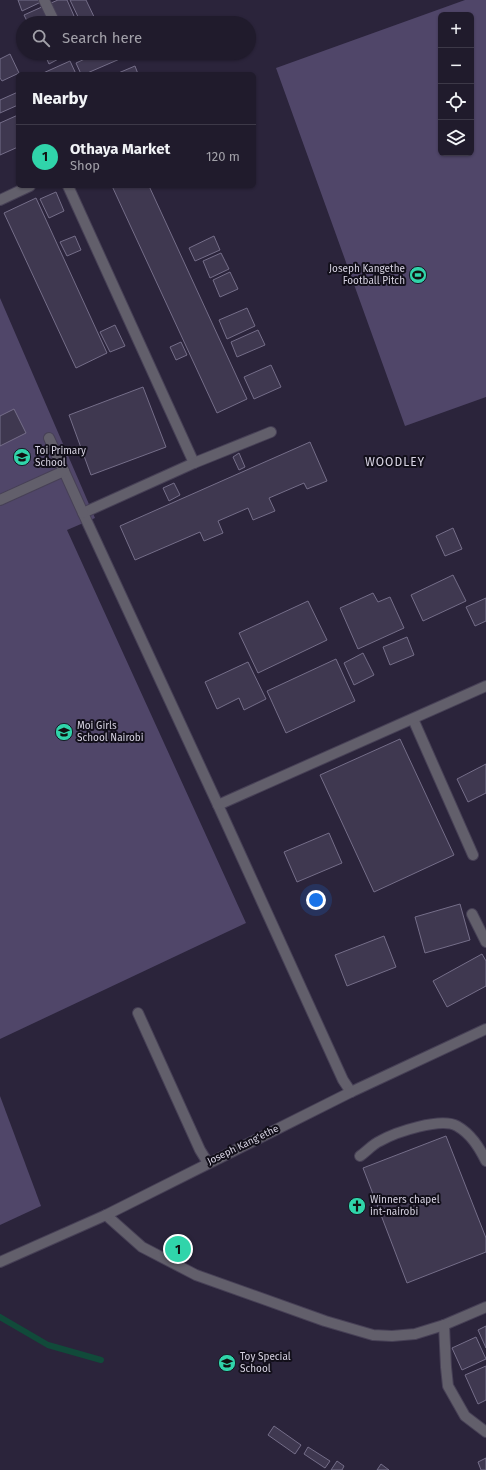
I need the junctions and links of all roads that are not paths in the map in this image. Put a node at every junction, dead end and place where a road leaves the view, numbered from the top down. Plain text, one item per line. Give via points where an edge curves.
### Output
1 (44, 0) edge
2 (52, 16) edge
3 (26, 188) edge
4 (69, 188) edge
5 (0, 200) edge
6 (271, 432) dead end
7 (49, 438) dead end
8 (194, 463) junction
9 (64, 471) junction
10 (0, 500) edge
11 (83, 513) junction
12 (486, 686) edge
13 (413, 719) junction
14 (218, 805) junction
15 (473, 855) dead end
16 (472, 914) dead end
17 (486, 942) edge
18 (138, 1013) dead end
19 (486, 1029) edge
20 (351, 1092) junction
21 (360, 1156) dead end
22 (486, 1161) edge
23 (208, 1163) junction
24 (106, 1215) junction
25 (0, 1262) edge
26 (486, 1307) edge
27 (444, 1325) junction
28 (486, 1432) edge

1 - 2 street
3 - 5 street
4 - 8 street
6 - 8 street
7 - 9 street
8 - 11 street
9 - 10 street
9 - 11 street
11 - 14 street
12 - 13 street
13 - 14 street
13 - 15 street
14 - 20 street via 343,1080
16 - 17 street
18 - 23 street
19 - 20 street, Joseph Kang'ethe
20 - 23 street, Joseph Kang'ethe
21 - 22 street via 379,1141 402,1131 446,1124 456,1126 471,1136
23 - 24 street, Joseph Kang'ethe
24 - 25 street, Joseph Kang'ethe
24 - 27 street via 142,1248 196,1276 325,1321 373,1335 392,1336 415,1334
26 - 27 street
27 - 28 street via 448,1386 465,1416

